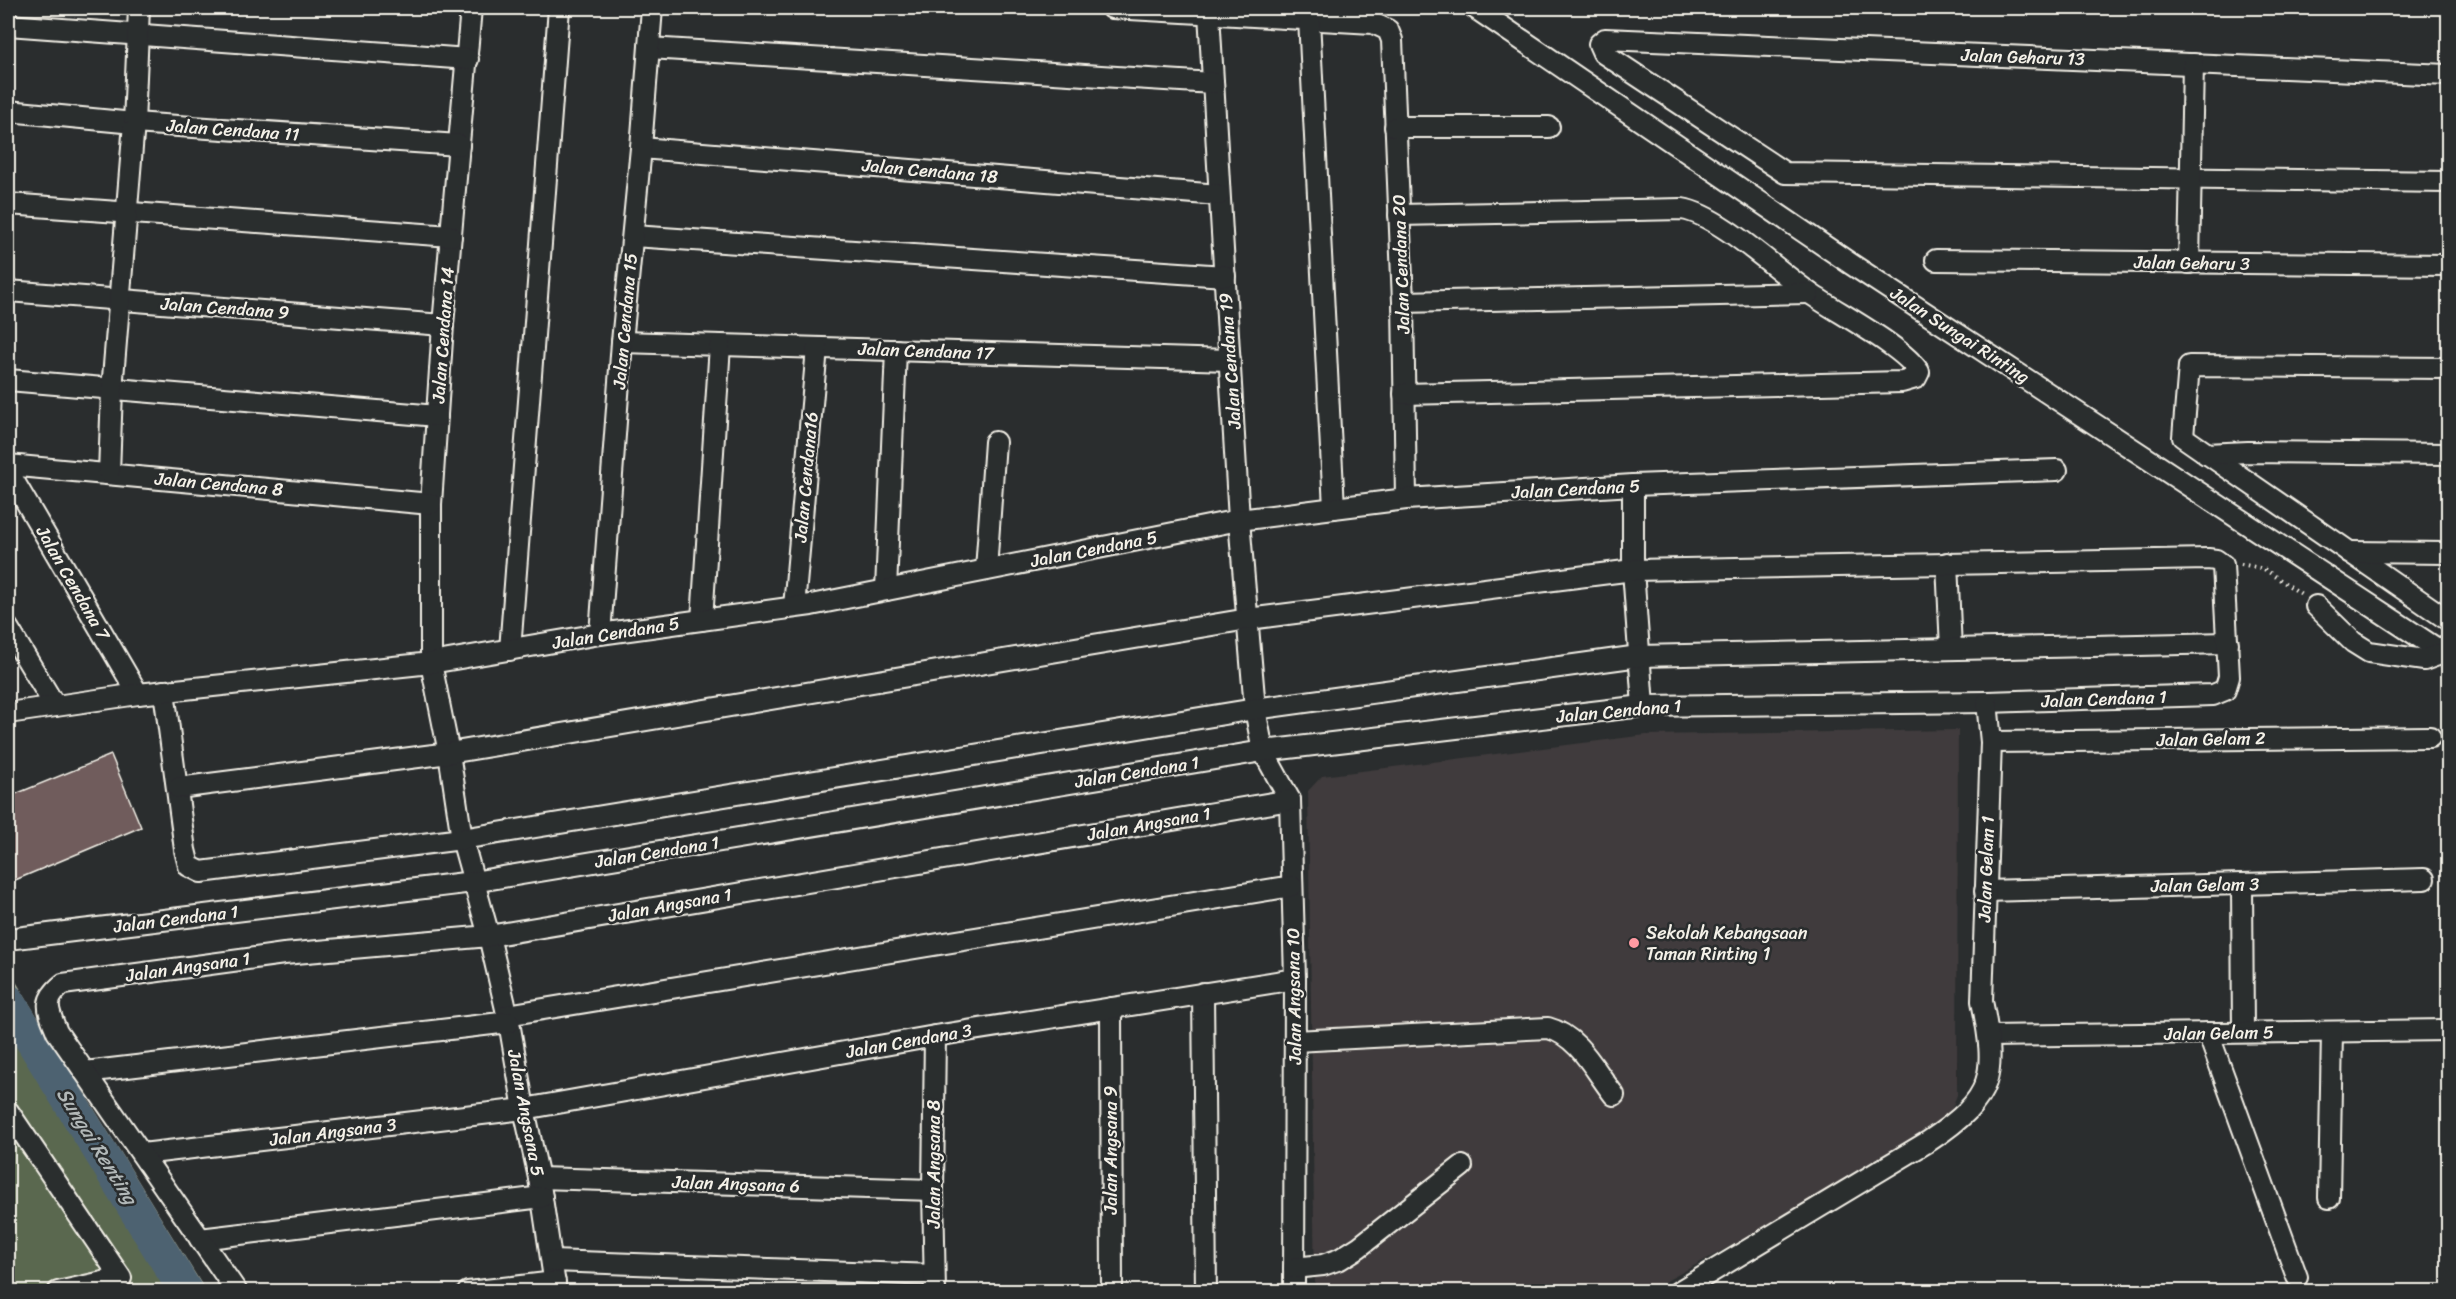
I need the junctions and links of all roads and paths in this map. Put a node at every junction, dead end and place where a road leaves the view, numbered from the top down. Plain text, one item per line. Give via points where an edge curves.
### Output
1 (140, 8) edge
2 (471, 8) edge
3 (559, 8) edge
4 (652, 8) edge
5 (1112, 8) edge
6 (1475, 8) edge
7 (1209, 13) junction
8 (1309, 20) junction
9 (8, 25) edge
10 (137, 35) junction
11 (649, 48) junction
12 (468, 59) junction
13 (2193, 64) junction
14 (2448, 75) edge
15 (1213, 83) junction
16 (8, 111) edge
17 (135, 123) junction
18 (1395, 127) junction
19 (1549, 127) dead end
20 (459, 146) junction
21 (641, 148) junction
22 (2191, 178) junction
23 (2448, 182) edge
24 (1219, 195) junction
25 (8, 204) edge
26 (127, 213) junction
27 (1399, 215) junction
28 (451, 236) junction
29 (633, 236) junction
30 (1936, 260) dead end
31 (2190, 263) junction
32 (2448, 265) edge
33 (1225, 276) junction
34 (8, 291) edge
35 (1809, 293) junction
36 (119, 300) junction
37 (1403, 302) junction
38 (443, 325) junction
39 (622, 342) junction
40 (720, 345) junction
41 (817, 348) junction
42 (896, 350) junction
43 (1230, 360) junction
44 (2448, 368) edge
45 (8, 380) edge
46 (112, 390) junction
47 (1404, 394) junction
48 (437, 416) junction
49 (995, 442) dead end
50 (2205, 454) junction
51 (2448, 454) edge
52 (8, 465) edge
53 (2057, 470) dead end
54 (8, 471) edge
55 (109, 473) junction
56 (1633, 485) junction
57 (1406, 499) junction
58 (431, 504) junction
59 (1334, 508) junction
60 (1239, 520) junction
61 (2349, 552) junction
62 (2448, 553) edge
63 (1947, 563) junction
64 (2223, 565) junction
65 (986, 570) junction
66 (1634, 570) junction
67 (886, 590) junction
68 (2316, 606) joint
69 (794, 607) junction
70 (1248, 619) junction
71 (702, 620) junction
72 (2448, 620) edge
73 (8, 628) edge
74 (600, 634) junction
75 (2228, 643) junction
76 (1951, 649) junction
77 (510, 650) junction
78 (2446, 655) edge
79 (1639, 656) junction
80 (431, 663) junction
81 (164, 691) junction
82 (138, 694) junction
83 (1987, 702) junction
84 (56, 706) junction
85 (1642, 706) junction
86 (1255, 709) junction
87 (8, 713) edge
88 (2430, 736) dead end
89 (1991, 742) junction
90 (1263, 751) junction
91 (449, 753) junction
92 (178, 788) junction
93 (1290, 800) junction
94 (462, 839) junction
95 (2424, 879) dead end
96 (473, 882) junction
97 (2242, 885) junction
98 (1292, 886) junction
99 (1985, 891) junction
100 (489, 936) junction
101 (8, 939) edge
102 (1295, 979) junction
103 (1203, 993) junction
104 (1111, 1008) junction
105 (508, 1018) junction
106 (2448, 1030) edge
107 (2243, 1032) junction
108 (2331, 1032) junction
109 (2208, 1033) junction
110 (1989, 1035) junction
111 (935, 1036) junction
112 (1295, 1041) junction
113 (85, 1072) junction
114 (1614, 1095) dead end
115 (524, 1109) junction
116 (8, 1111) edge
117 (142, 1154) junction
118 (1462, 1166) dead end
119 (541, 1188) junction
120 (933, 1190) junction
121 (2329, 1198) dead end
122 (200, 1239) junction
123 (552, 1261) junction
124 (1294, 1268) junction
125 (2297, 1277) dead end
126 (935, 1283) edge
127 (555, 1287) edge
128 (58, 1292) edge
129 (237, 1292) edge
130 (468, 1292) edge
131 (1112, 1292) edge
132 (1206, 1292) edge
133 (1294, 1292) edge
134 (1678, 1292) edge

1 - 10 street
2 - 12 street, Jalan Cendana 14
3 - 77 street
4 - 11 street, Jalan Cendana 15
5 - 7 street
6 - 78 street, Jalan Sungai Rinting via 1851,264
7 - 8 street
7 - 15 street, Jalan Cendana 19
8 - 18 street, Jalan Cendana 20 via 1373,23 1388,30 1392,40
8 - 59 street
9 - 10 street
10 - 12 street
10 - 17 street
11 - 15 street
11 - 21 street, Jalan Cendana 15
12 - 20 street, Jalan Cendana 14
13 - 14 street, Jalan Geharu 13
13 - 22 street
13 - 22 street, Jalan Geharu 13 via 1605,39 1599,44 1603,53 1785,173
15 - 24 street, Jalan Cendana 19
16 - 17 street, Jalan Cendana 11
17 - 20 street, Jalan Cendana 11
17 - 26 street
18 - 19 street
18 - 27 street, Jalan Cendana 20
20 - 28 street, Jalan Cendana 14
21 - 24 street, Jalan Cendana 18
21 - 29 street, Jalan Cendana 15
22 - 23 street
22 - 31 street
24 - 33 street, Jalan Cendana 19
25 - 26 street
26 - 28 street
26 - 36 street
27 - 35 street via 1695,211
27 - 37 street, Jalan Cendana 20
28 - 38 street, Jalan Cendana 14
29 - 33 street
29 - 39 street, Jalan Cendana 15
30 - 31 street, Jalan Geharu 3
31 - 32 street, Jalan Geharu 3
33 - 43 street, Jalan Cendana 19
34 - 36 street, Jalan Cendana 9
35 - 37 street
35 - 47 street via 1894,348 1914,364 1919,372 1916,378 1902,382
36 - 38 street, Jalan Cendana 9
36 - 46 street
37 - 47 street, Jalan Cendana 20
38 - 48 street, Jalan Cendana 14
39 - 40 street, Jalan Cendana 17
39 - 74 street, Jalan Cendana 15
40 - 41 street, Jalan Cendana 17
40 - 71 street
41 - 42 street, Jalan Cendana 17
41 - 69 street, Jalan Cendana16
42 - 43 street, Jalan Cendana 17
42 - 67 street
43 - 60 street, Jalan Cendana 19
44 - 50 street via 2188,366 2183,437
45 - 46 street
46 - 48 street
46 - 55 street
47 - 57 street, Jalan Cendana 20
48 - 58 street, Jalan Cendana 14
49 - 65 street
50 - 51 street
50 - 61 street
52 - 55 street, Jalan Cendana 8
53 - 56 street, Jalan Cendana 5
54 - 82 street, Jalan Cendana 7
55 - 58 street, Jalan Cendana 8
56 - 57 street, Jalan Cendana 5
56 - 66 street
57 - 59 street, Jalan Cendana 5
58 - 80 street, Jalan Cendana 14
59 - 60 street, Jalan Cendana 5
60 - 65 street, Jalan Cendana 5
60 - 70 street, Jalan Cendana 19
61 - 62 street
61 - 72 street
63 - 64 street via 2216,560
63 - 66 street
63 - 76 street
64 - 68 path via 2244,564 2264,569
64 - 75 street, Jalan Cendana 1
65 - 67 street, Jalan Cendana 5
66 - 70 street
66 - 79 street
67 - 69 street, Jalan Cendana 5
68 - 78 street via 2369,652 2424,660
69 - 71 street, Jalan Cendana 5
70 - 86 street, Jalan Cendana 19
70 - 91 street
71 - 74 street, Jalan Cendana 5
73 - 84 street
74 - 77 street, Jalan Cendana 5
75 - 76 street
75 - 83 street, Jalan Cendana 1 via 2229,677 2225,690 2213,695
76 - 79 street
77 - 80 street, Jalan Cendana 5
79 - 85 street
79 - 86 street
80 - 81 street, Jalan Cendana 5
80 - 91 street, Jalan Cendana 14
81 - 82 street, Jalan Cendana 5
81 - 92 street
82 - 84 street, Jalan Cendana 5
83 - 85 street, Jalan Cendana 1
83 - 89 street, Jalan Gelam 1
84 - 87 street, Jalan Cendana 5
85 - 90 street, Jalan Cendana 1
86 - 90 street, Jalan Angsana 10
86 - 94 street
88 - 89 street, Jalan Gelam 2
89 - 99 street, Jalan Gelam 1
90 - 93 street, Jalan Angsana 10
90 - 96 street, Jalan Cendana 1
91 - 92 street
91 - 94 street, Jalan Cendana 14
92 - 94 street via 189,866 201,872
93 - 98 street, Jalan Angsana 10
93 - 100 street, Jalan Angsana 1
94 - 96 street, Jalan Angsana 5
95 - 97 street, Jalan Gelam 3
96 - 100 street, Jalan Angsana 5
96 - 101 street, Jalan Cendana 1
97 - 99 street, Jalan Gelam 3
97 - 107 street
98 - 102 street, Jalan Angsana 10
98 - 105 street
99 - 110 street, Jalan Gelam 1 via 1982,1000
100 - 105 street, Jalan Angsana 5
100 - 113 street, Jalan Angsana 1 via 260,957 63,984 51,994 48,1008 57,1032
102 - 103 street, Jalan Cendana 3
102 - 112 street, Jalan Angsana 10
103 - 104 street, Jalan Cendana 3
103 - 132 street
104 - 111 street, Jalan Cendana 3
104 - 131 street, Jalan Angsana 9
105 - 113 street
105 - 115 street, Jalan Angsana 5
106 - 108 street, Jalan Gelam 5
107 - 108 street, Jalan Gelam 5
107 - 109 street, Jalan Gelam 5
108 - 121 street
109 - 110 street, Jalan Gelam 5
109 - 125 street
110 - 134 street, Jalan Gelam 1 via 1991,1060 1983,1092 1947,1129
111 - 115 street, Jalan Cendana 3
111 - 120 street, Jalan Angsana 8
112 - 114 street via 1548,1028 1562,1031 1574,1041
112 - 124 street, Jalan Angsana 10
113 - 117 street
115 - 117 street, Jalan Angsana 3
115 - 119 street, Jalan Angsana 5
116 - 128 street via 120,1278
117 - 122 street
118 - 124 street via 1340,1259
119 - 120 street, Jalan Angsana 6
119 - 122 street, Jalan Angsana 6
119 - 123 street, Jalan Angsana 5
120 - 126 street, Jalan Angsana 8
122 - 129 street
123 - 126 street
123 - 127 street, Jalan Angsana 5
124 - 133 street, Jalan Angsana 10
127 - 130 street

